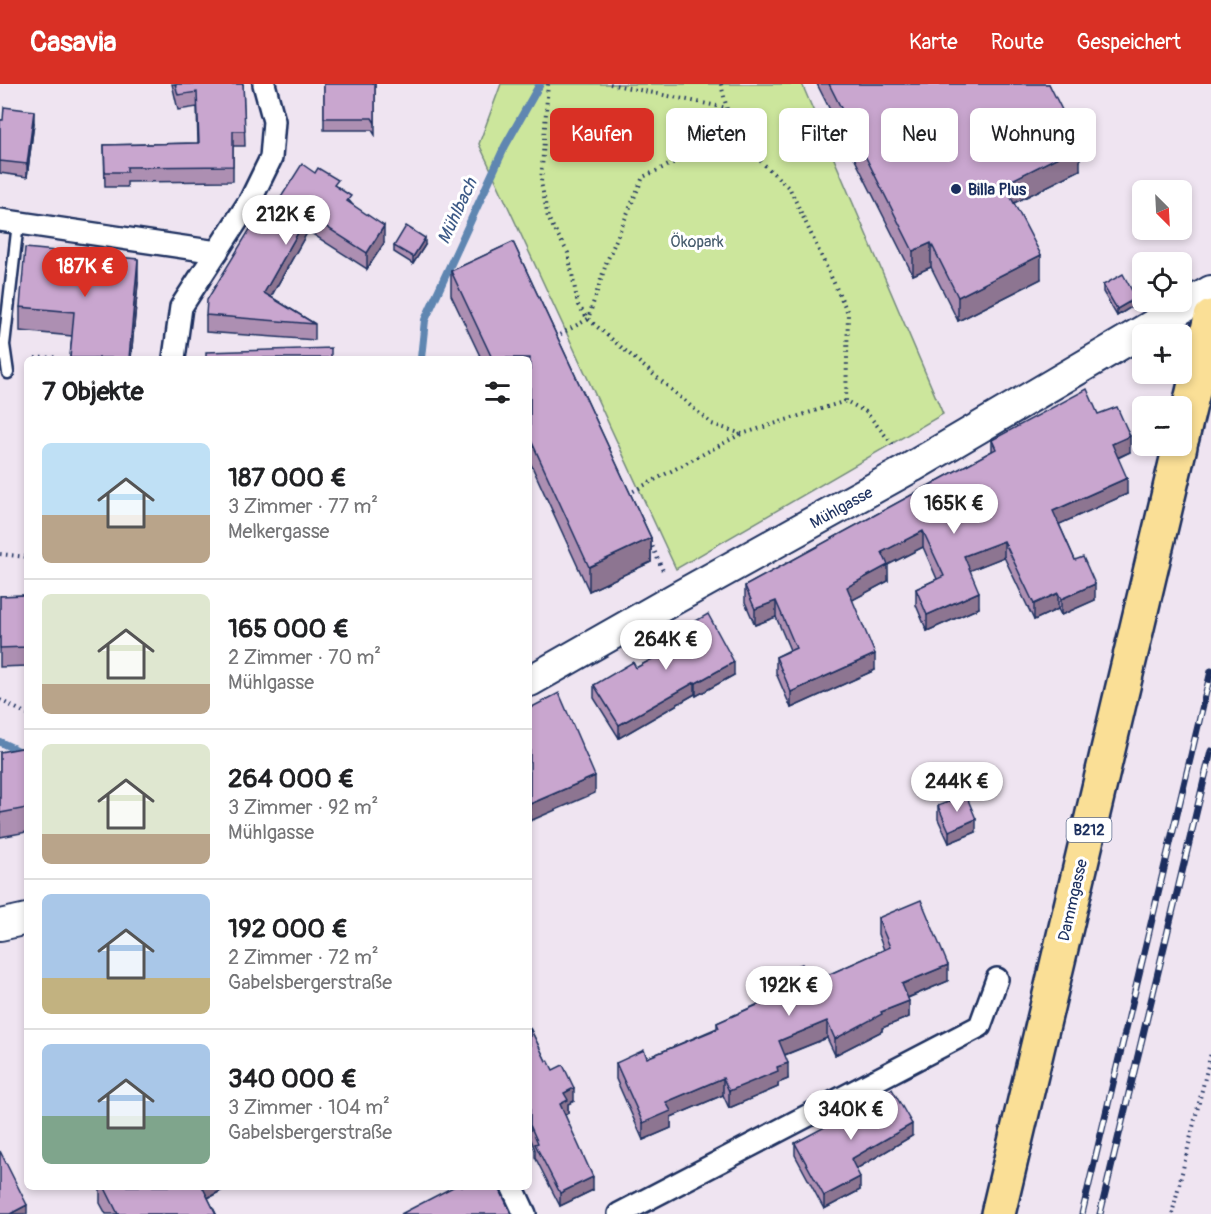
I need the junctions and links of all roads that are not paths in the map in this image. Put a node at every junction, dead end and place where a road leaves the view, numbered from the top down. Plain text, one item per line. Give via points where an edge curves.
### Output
1 (264, 84) edge
2 (9, 221) edge
3 (217, 252) junction
4 (1211, 291) edge
5 (1211, 317) edge
6 (174, 356) edge
7 (8, 374) dead end
8 (1192, 396) edge
9 (1178, 456) edge
10 (532, 680) edge
11 (24, 921) edge
12 (0, 926) edge
13 (997, 979) dead end
14 (514, 1190) edge
15 (525, 1214) edge
16 (619, 1214) edge
17 (998, 1214) edge

1 - 3 street via 274,121 271,158 251,199
2 - 3 street
2 - 7 lane via 4,345
3 - 6 street via 182,307
4 - 10 street, Mühlgasse via 912,467
5 - 8 main road
9 - 17 main road, Dammgasse / B212
11 - 12 street
13 - 16 street via 980,1026
14 - 15 street

